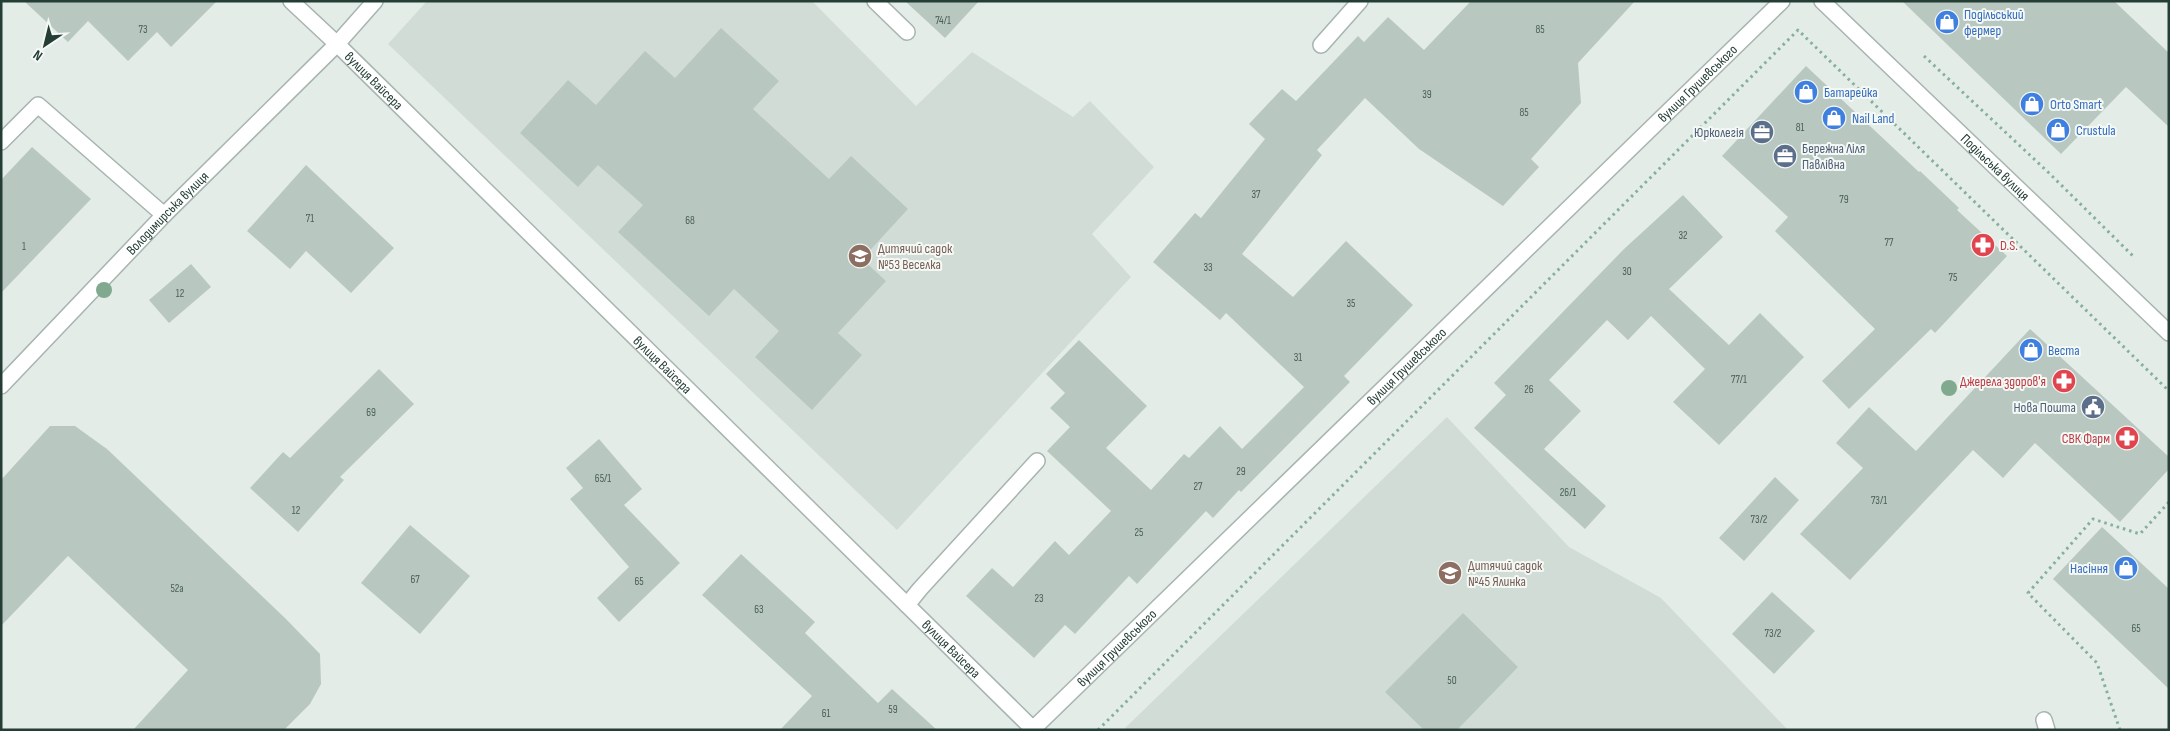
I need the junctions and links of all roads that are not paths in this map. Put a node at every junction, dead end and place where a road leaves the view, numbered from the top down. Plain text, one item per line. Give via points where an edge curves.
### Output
1 (291, 1) edge
2 (376, 1) edge
3 (875, 1) edge
4 (1360, 1) edge
5 (1782, 1) edge
6 (1822, 1) edge
7 (907, 32) dead end
8 (337, 44) junction
9 (1321, 45) dead end
10 (1, 142) edge
11 (164, 215) junction
12 (2169, 333) edge
13 (1, 386) edge
14 (1037, 461) dead end
15 (907, 605) junction
16 (1033, 730) edge

1 - 8 street, вулиця Вайсера
2 - 8 street, Володимирська вулиця
3 - 7 street
4 - 9 street
5 - 16 street, вулиця Грушевського
6 - 12 street, Подільська вулиця
8 - 11 street, Володимирська вулиця
8 - 15 street, вулиця Вайсера
10 - 11 street via 38,105
11 - 13 street, Володимирська вулиця
14 - 15 street
15 - 16 street, вулиця Вайсера

